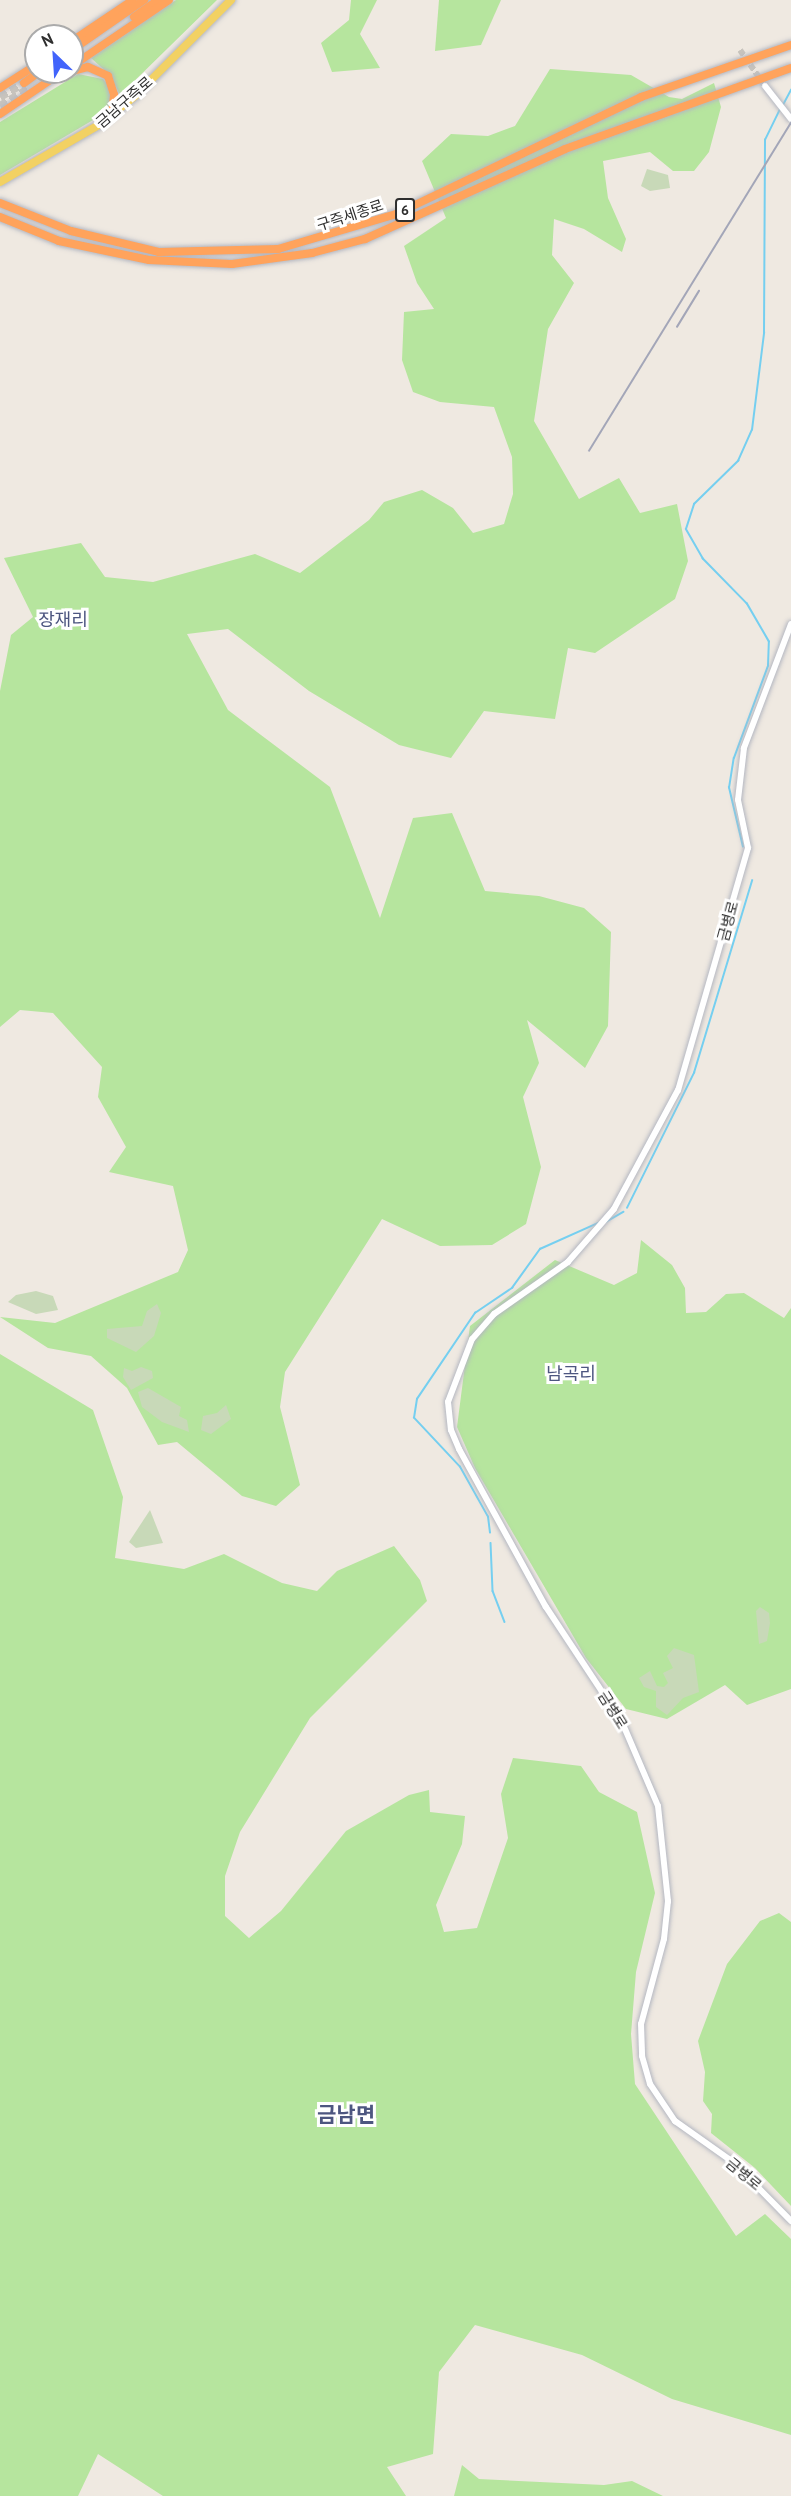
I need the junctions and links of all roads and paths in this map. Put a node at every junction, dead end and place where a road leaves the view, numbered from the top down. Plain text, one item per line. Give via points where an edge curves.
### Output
1 (133, 0) edge
2 (144, 0) edge
3 (158, 0) edge
4 (169, 0) edge
5 (231, 0) edge
6 (84, 33) edge
7 (84, 42) edge
8 (791, 45) edge
9 (84, 52) edge
10 (84, 58) edge
11 (84, 68) edge
12 (787, 69) edge
13 (24, 73) edge
14 (44, 84) edge
15 (45, 84) edge
16 (41, 86) junction
17 (765, 86) tunnel mouth
18 (0, 88) edge
19 (0, 114) edge
20 (112, 115) junction
21 (789, 116) edge
22 (0, 182) edge
23 (0, 202) edge
24 (0, 217) edge
25 (791, 624) edge
26 (791, 2221) edge

1 - 6 highway
2 - 7 highway
3 - 9 highway
4 - 10 highway
5 - 20 main road, 금남구즉로
8 - 23 highway, 구즉세종로 / 6 via 641,97 396,214 278,249 159,252 71,231
11 - 20 highway via 108,76 114,94
12 - 24 highway, 구즉세종로 / 6 via 565,149 365,239 312,253 232,264 149,260 87,249
13 - 18 highway
14 - 16 highway
15 - 16 highway
16 - 19 highway
17 - 21 street
20 - 22 main road, 금남구즉로 via 64,148
25 - 26 street, 금병로 via 744,748 738,800 748,848 692,1054 629,1188 568,1262 494,1314 472,1339 448,1402 451,1430 546,1607 622,1722 654,1793 668,1901 664,1939 641,2024 642,2056 650,2084 675,2121 733,2162

